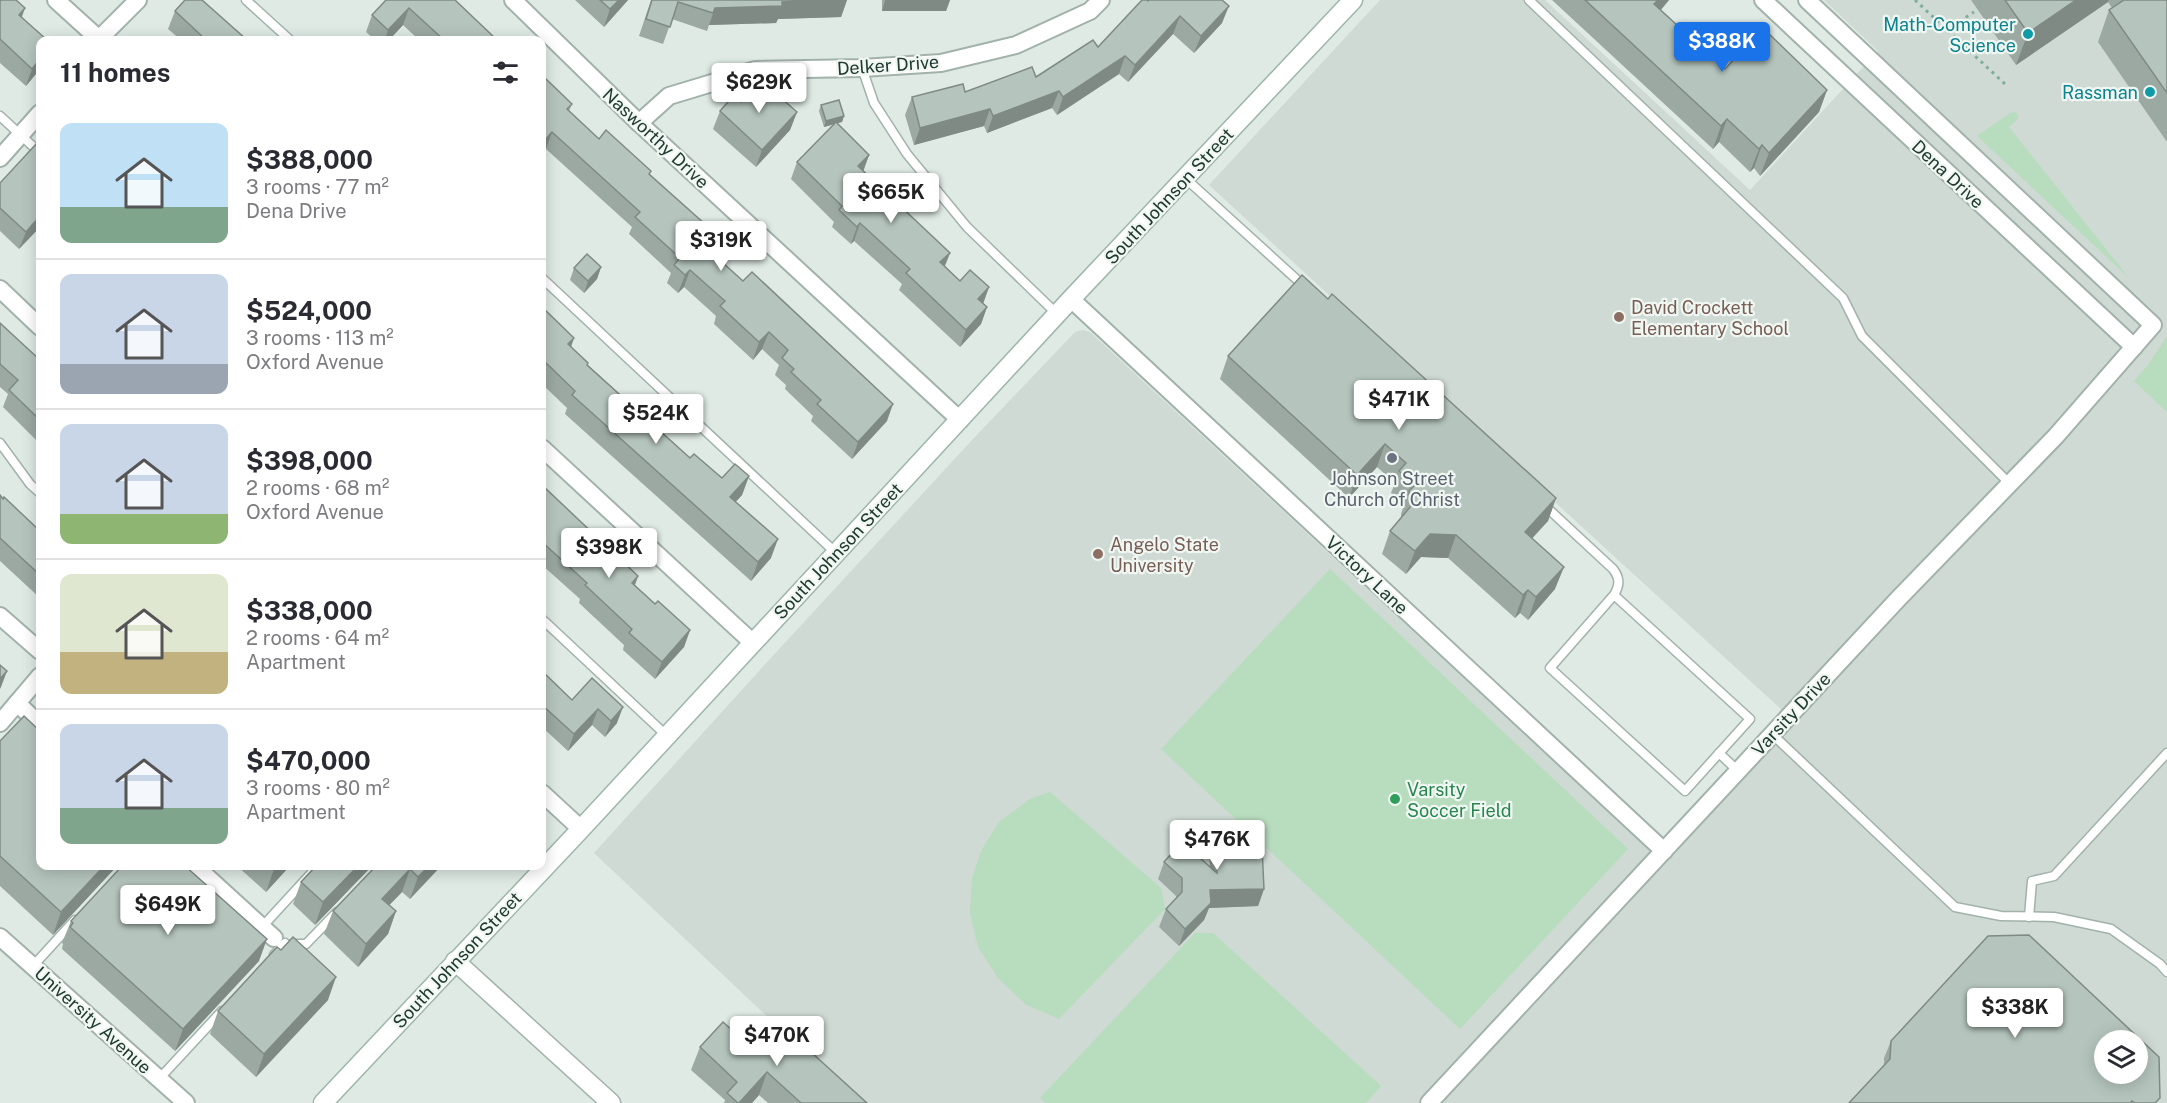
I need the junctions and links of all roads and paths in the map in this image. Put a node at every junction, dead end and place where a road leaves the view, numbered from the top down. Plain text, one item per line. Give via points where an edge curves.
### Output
1 (56, 0) edge
2 (138, 0) edge
3 (246, 0) edge
4 (513, 0) edge
5 (1353, 0) edge
6 (1529, 0) edge
7 (1763, 0) edge
8 (1807, 0) edge
9 (1916, 0) edge
10 (1092, 4) edge
11 (1974, 12) dead end
12 (1947, 30) junction
13 (95, 36) edge
14 (103, 36) edge
15 (286, 36) edge
16 (862, 68) junction
17 (2005, 84) dead end
18 (0, 116) edge
19 (36, 118) edge
20 (639, 123) junction
21 (21, 135) junction
22 (36, 149) edge
23 (0, 158) edge
24 (1185, 178) junction
25 (546, 282) edge
26 (0, 289) edge
27 (1310, 291) edge
28 (1071, 299) junction
29 (1057, 315) junction
30 (36, 323) edge
31 (2153, 325) joint
32 (2134, 347) junction
33 (960, 420) junction
34 (0, 443) edge
35 (546, 452) edge
36 (2009, 483) junction
37 (36, 489) edge
38 (1539, 500) edge
39 (837, 553) junction
40 (1614, 595) junction
41 (0, 616) edge
42 (546, 623) edge
43 (753, 643) junction
44 (36, 648) edge
45 (36, 681) edge
46 (17, 703) junction
47 (36, 720) edge
48 (0, 723) edge
49 (1772, 734) junction
50 (667, 736) junction
51 (1719, 753) junction
52 (2167, 753) edge
53 (1738, 771) junction
54 (546, 797) edge
55 (581, 829) junction
56 (1664, 851) junction
57 (546, 866) edge
58 (199, 870) edge
59 (315, 870) edge
60 (542, 870) edge
61 (344, 904) edge
62 (79, 916) edge
63 (2029, 917) junction
64 (273, 936) junction
65 (0, 937) edge
66 (269, 960) edge
67 (455, 961) junction
68 (33, 966) junction
69 (2167, 972) edge
70 (230, 1003) edge
71 (159, 1079) junction
72 (186, 1103) edge
73 (323, 1103) edge
74 (611, 1103) edge
75 (1429, 1103) edge

1 - 13 street
2 - 14 street
3 - 15 lane
4 - 20 street, Nasworthy Drive
5 - 24 main road, South Johnson Street
6 - 36 lane via 1842,298 1862,336
7 - 32 street, Dena Drive
8 - 31 street, Dena Drive
9 - 12 path
10 - 16 street, Delker Drive via 1016,45 941,63
11 - 12 path
12 - 17 path
16 - 20 street, Delker Drive via 755,70 669,96
16 - 29 lane via 874,104 907,154 967,227
18 - 21 lane
19 - 21 street
20 - 33 street, Nasworthy Drive
21 - 22 lane
21 - 23 street
24 - 27 lane
24 - 28 main road, South Johnson Street
25 - 39 lane
26 - 30 street
28 - 29 main road, South Johnson Street
28 - 56 street, Victory Lane
29 - 33 main road, South Johnson Street
31 - 32 street, Varsity Drive
32 - 36 street, Varsity Drive
33 - 39 main road, South Johnson Street
34 - 37 lane
35 - 43 street
36 - 49 street, Varsity Drive
38 - 40 lane via 1613,569 1619,585
39 - 43 main road, South Johnson Street
40 - 51 lane via 1750,719
40 - 51 lane via 1550,668 1685,791
41 - 44 street
42 - 50 lane
43 - 50 main road, South Johnson Street
45 - 46 street
46 - 47 street
46 - 48 street
49 - 53 street, Varsity Drive
49 - 63 lane via 1955,907
50 - 55 main road, South Johnson Street
51 - 53 lane
52 - 63 lane via 2054,876 2032,881
53 - 56 street, Varsity Drive
54 - 55 street
55 - 57 main road, South Johnson Street
56 - 75 street, Varsity Drive
58 - 64 street
59 - 64 lane
60 - 67 main road, South Johnson Street
61 - 64 lane via 306,944
62 - 68 lane
63 - 69 lane via 2055,917 2111,929
64 - 66 lane
65 - 68 street, University Avenue
67 - 73 main road, South Johnson Street
67 - 74 main road
68 - 71 street, University Avenue
70 - 71 lane
71 - 72 street, University Avenue

